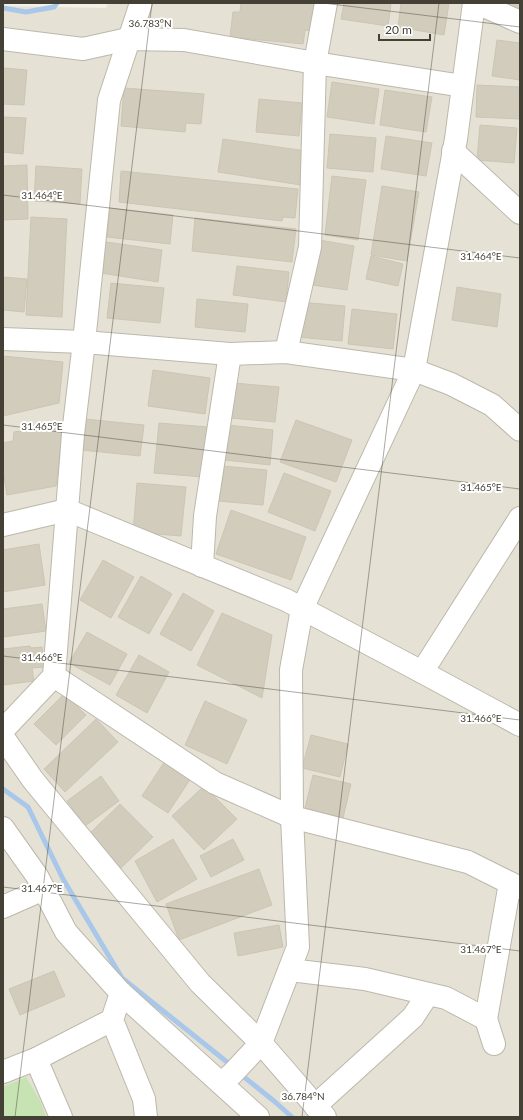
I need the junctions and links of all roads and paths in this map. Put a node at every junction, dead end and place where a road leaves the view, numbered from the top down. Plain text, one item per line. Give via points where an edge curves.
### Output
1 (141, 3) edge
2 (326, 3) edge
3 (474, 3) edge
4 (477, 3) edge
5 (520, 22) edge
6 (3, 39) edge
7 (128, 39) junction
8 (315, 63) junction
9 (463, 86) junction
10 (453, 152) junction
11 (520, 213) edge
12 (3, 339) edge
13 (84, 342) junction
14 (286, 352) junction
15 (230, 354) junction
16 (414, 370) junction
17 (520, 430) edge
18 (67, 510) junction
19 (3, 525) edge
20 (517, 530) edge
21 (202, 566) junction
22 (302, 609) junction
23 (422, 672) junction
24 (54, 676) junction
25 (520, 725) edge
26 (3, 730) edge
27 (3, 737) edge
28 (292, 816) junction
29 (3, 828) edge
30 (515, 886) edge
31 (44, 889) junction
32 (3, 907) edge
33 (290, 970) junction
34 (121, 993) junction
35 (428, 994) junction
36 (486, 1019) junction
37 (112, 1020) junction
38 (494, 1044) dead end
39 (255, 1049) junction
40 (36, 1059) junction
41 (3, 1072) edge
42 (226, 1079) junction
43 (320, 1112) edge
44 (61, 1117) edge
45 (146, 1117) edge
46 (258, 1117) edge

1 - 7 street
2 - 8 street
3 - 9 street
4 - 5 street
6 - 7 street via 83,49
7 - 8 street via 184,40
7 - 13 street via 109,100
8 - 9 street
8 - 14 street via 310,247
9 - 10 street
10 - 11 street
10 - 16 street
12 - 13 street
13 - 15 street
13 - 18 street
14 - 15 street
14 - 16 street
15 - 21 street via 205,516
16 - 17 street via 451,384 492,405
16 - 22 street
18 - 19 street
18 - 21 street
18 - 24 street
20 - 23 street
21 - 22 street
22 - 23 street
22 - 28 street via 291,670
23 - 25 street
24 - 26 street
24 - 28 street via 215,784
27 - 39 street via 33,780
28 - 30 street via 468,862
28 - 33 street via 298,948
29 - 31 street via 38,876
30 - 36 street
31 - 32 street
31 - 34 street via 66,932
33 - 35 street via 365,979
33 - 39 street
34 - 37 street
34 - 42 street
35 - 36 street via 446,998
35 - 43 street via 413,1016
36 - 38 street
37 - 40 street
37 - 45 street via 144,1099
39 - 42 street
39 - 43 street
40 - 41 street
40 - 44 street
42 - 46 street

